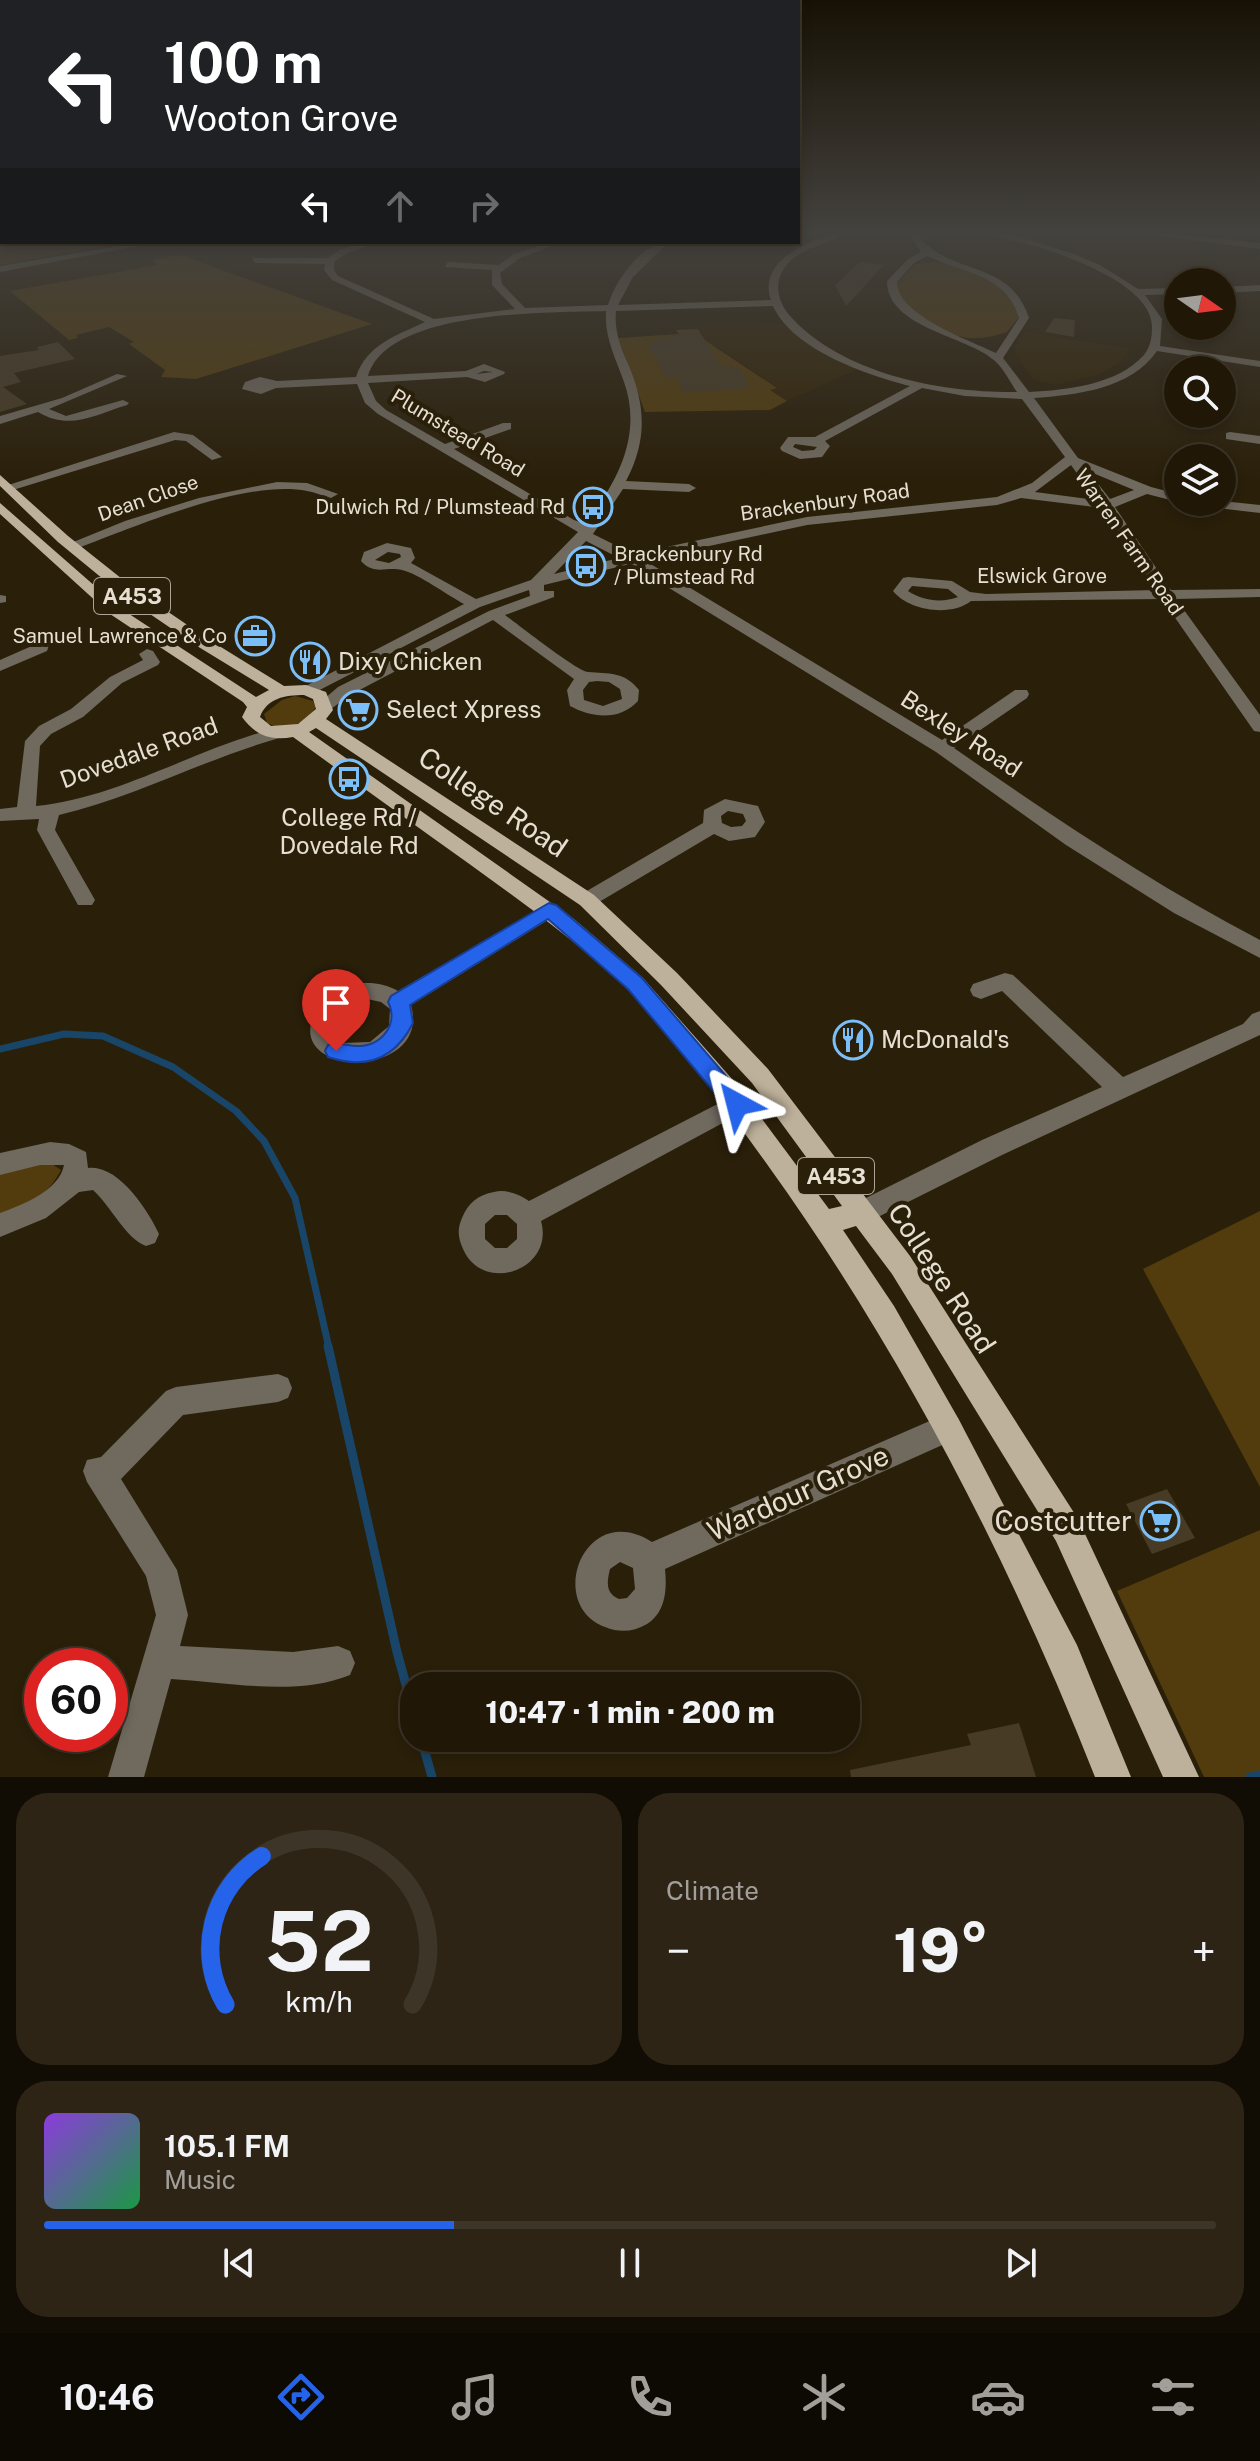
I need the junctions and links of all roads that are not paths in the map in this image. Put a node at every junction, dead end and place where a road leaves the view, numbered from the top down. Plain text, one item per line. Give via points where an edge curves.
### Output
1 (419, 316) edge
2 (482, 316) edge
3 (609, 316) edge
4 (784, 316) edge
5 (914, 316) edge
6 (1024, 316) edge
7 (1155, 316) edge
8 (433, 322) junction
9 (1011, 335) junction
10 (966, 341) junction
11 (1155, 348) junction
12 (998, 358) junction
13 (1260, 364) edge
14 (469, 374) dead end
15 (121, 376) dead end
16 (361, 380) junction
17 (274, 385) dead end
18 (920, 385) junction
19 (1024, 394) junction
20 (40, 408) junction
21 (118, 408) dead end
22 (0, 420) edge
23 (507, 426) dead end
24 (1230, 436) dead end
25 (1260, 440) edge
26 (817, 441) dead end
27 (443, 449) junction
28 (216, 457) dead end
29 (1070, 459) junction
30 (4, 483) edge
31 (619, 485) junction
32 (689, 488) dead end
33 (1146, 490) junction
34 (331, 494) dead end
35 (1164, 494) edge
36 (1024, 495) junction
37 (1107, 505) junction
38 (1236, 506) edge
39 (1260, 509) edge
40 (3, 513) edge
41 (586, 531) junction
42 (73, 545) junction
43 (634, 560) junction
44 (402, 564) dead end
45 (537, 591) junction
46 (1260, 593) edge
47 (1166, 594) junction
48 (966, 596) dead end
49 (475, 604) junction
50 (494, 614) junction
51 (47, 646) dead end
52 (155, 661) dead end
53 (0, 666) edge
54 (583, 678) dead end
55 (306, 690) junction
56 (278, 692) junction
57 (1021, 694) dead end
58 (253, 712) junction
59 (304, 723) junction
60 (1260, 727) edge
61 (245, 740) junction
62 (942, 748) junction
63 (50, 811) junction
64 (26, 813) junction
65 (0, 815) edge
66 (713, 826) dead end
67 (85, 900) dead end
68 (587, 900) junction
69 (549, 910) junction
70 (1260, 950) edge
71 (981, 990) dead end
72 (398, 1002) dead end
73 (1260, 1020) edge
74 (1121, 1090) junction
75 (737, 1104) junction
76 (0, 1164) edge
77 (72, 1181) junction
78 (863, 1212) junction
79 (528, 1215) dead end
80 (824, 1223) junction
81 (0, 1225) edge
82 (146, 1234) dead end
83 (278, 1388) dead end
84 (948, 1428) junction
85 (648, 1560) dead end
86 (158, 1661) junction
87 (338, 1663) dead end
88 (126, 1777) edge
89 (1113, 1777) edge
90 (1181, 1777) edge

1 - 8 street
2 - 8 street, Plumstead Road
3 - 31 street, Brackenbury Road via 638,422
4 - 18 street via 820,346
5 - 10 street, Warren Farm Road
6 - 9 street
7 - 11 street via 1159,333
8 - 16 street, Plumstead Road via 378,349
9 - 10 street
9 - 12 street
10 - 12 street, Warren Farm Road
11 - 13 street
11 - 19 street via 1110,381 1071,391
12 - 19 street, Warren Farm Road
14 - 16 street
15 - 20 street
16 - 17 street
16 - 27 street, Plumstead Road via 371,403
18 - 19 street
18 - 26 street
19 - 29 street, Warren Farm Road
20 - 21 street via 67,420
20 - 22 street
23 - 27 street
24 - 25 street
27 - 41 street, Plumstead Road
28 - 30 street via 169,430
29 - 33 street
29 - 36 street, Brackenbury Road
29 - 37 street, Warren Farm Road
30 - 42 main road, A453
31 - 32 street
31 - 41 street, Brackenbury Road
33 - 35 street
33 - 37 street
34 - 42 street, Dean Close via 300,485 206,497
36 - 37 street, Brackenbury Road
36 - 43 street, Brackenbury Road via 807,521
37 - 47 street, Warren Farm Road
38 - 39 street
40 - 58 main road, A453 via 115,611 249,698
41 - 43 street, Plumstead Road via 588,537
41 - 45 street, Brackenbury Road
42 - 56 main road, A453 via 138,602
43 - 45 street, Brackenbury Road
43 - 62 street, Bexley Road
44 - 49 street
45 - 49 street, Brackenbury Road
45 - 50 street, Brackenbury Road
46 - 47 street, Elswick Grove
47 - 48 street, Elswick Grove
47 - 60 street, Warren Farm Road
49 - 55 street, Brackenbury Road
50 - 54 street
50 - 59 street, Brackenbury Road via 344,691
51 - 53 street
52 - 64 street via 116,680 31,745
55 - 56 main road
55 - 59 main road via 320,696
56 - 58 main road
57 - 62 street
58 - 59 main road via 259,728
58 - 61 street, Dovedale Road
59 - 61 street, Dovedale Road
59 - 68 main road, College Road / A453
59 - 69 main road, A453
61 - 63 street, Dovedale Road
62 - 70 street, Bexley Road via 1073,840
63 - 64 street, Dovedale Road
63 - 67 street via 46,830
64 - 65 street, Dovedale Road
66 - 68 street
68 - 78 main road, College Road / A453 via 760,1076
69 - 72 street
69 - 75 main road, A453 via 635,984
71 - 74 street via 1005,981
73 - 74 street via 1251,1030
74 - 78 street
75 - 79 street
75 - 80 main road, A453
76 - 77 street via 64,1153 77,1160
77 - 81 street via 45,1204
77 - 82 street via 98,1178
78 - 80 main road
78 - 90 main road, College Road / A453 via 1067,1530
80 - 84 main road, A453
83 - 86 street via 176,1401 101,1474 161,1570 172,1615
84 - 85 street, Wardour Grove
84 - 89 main road, A453 via 1065,1657
86 - 87 street via 293,1669
86 - 88 street

